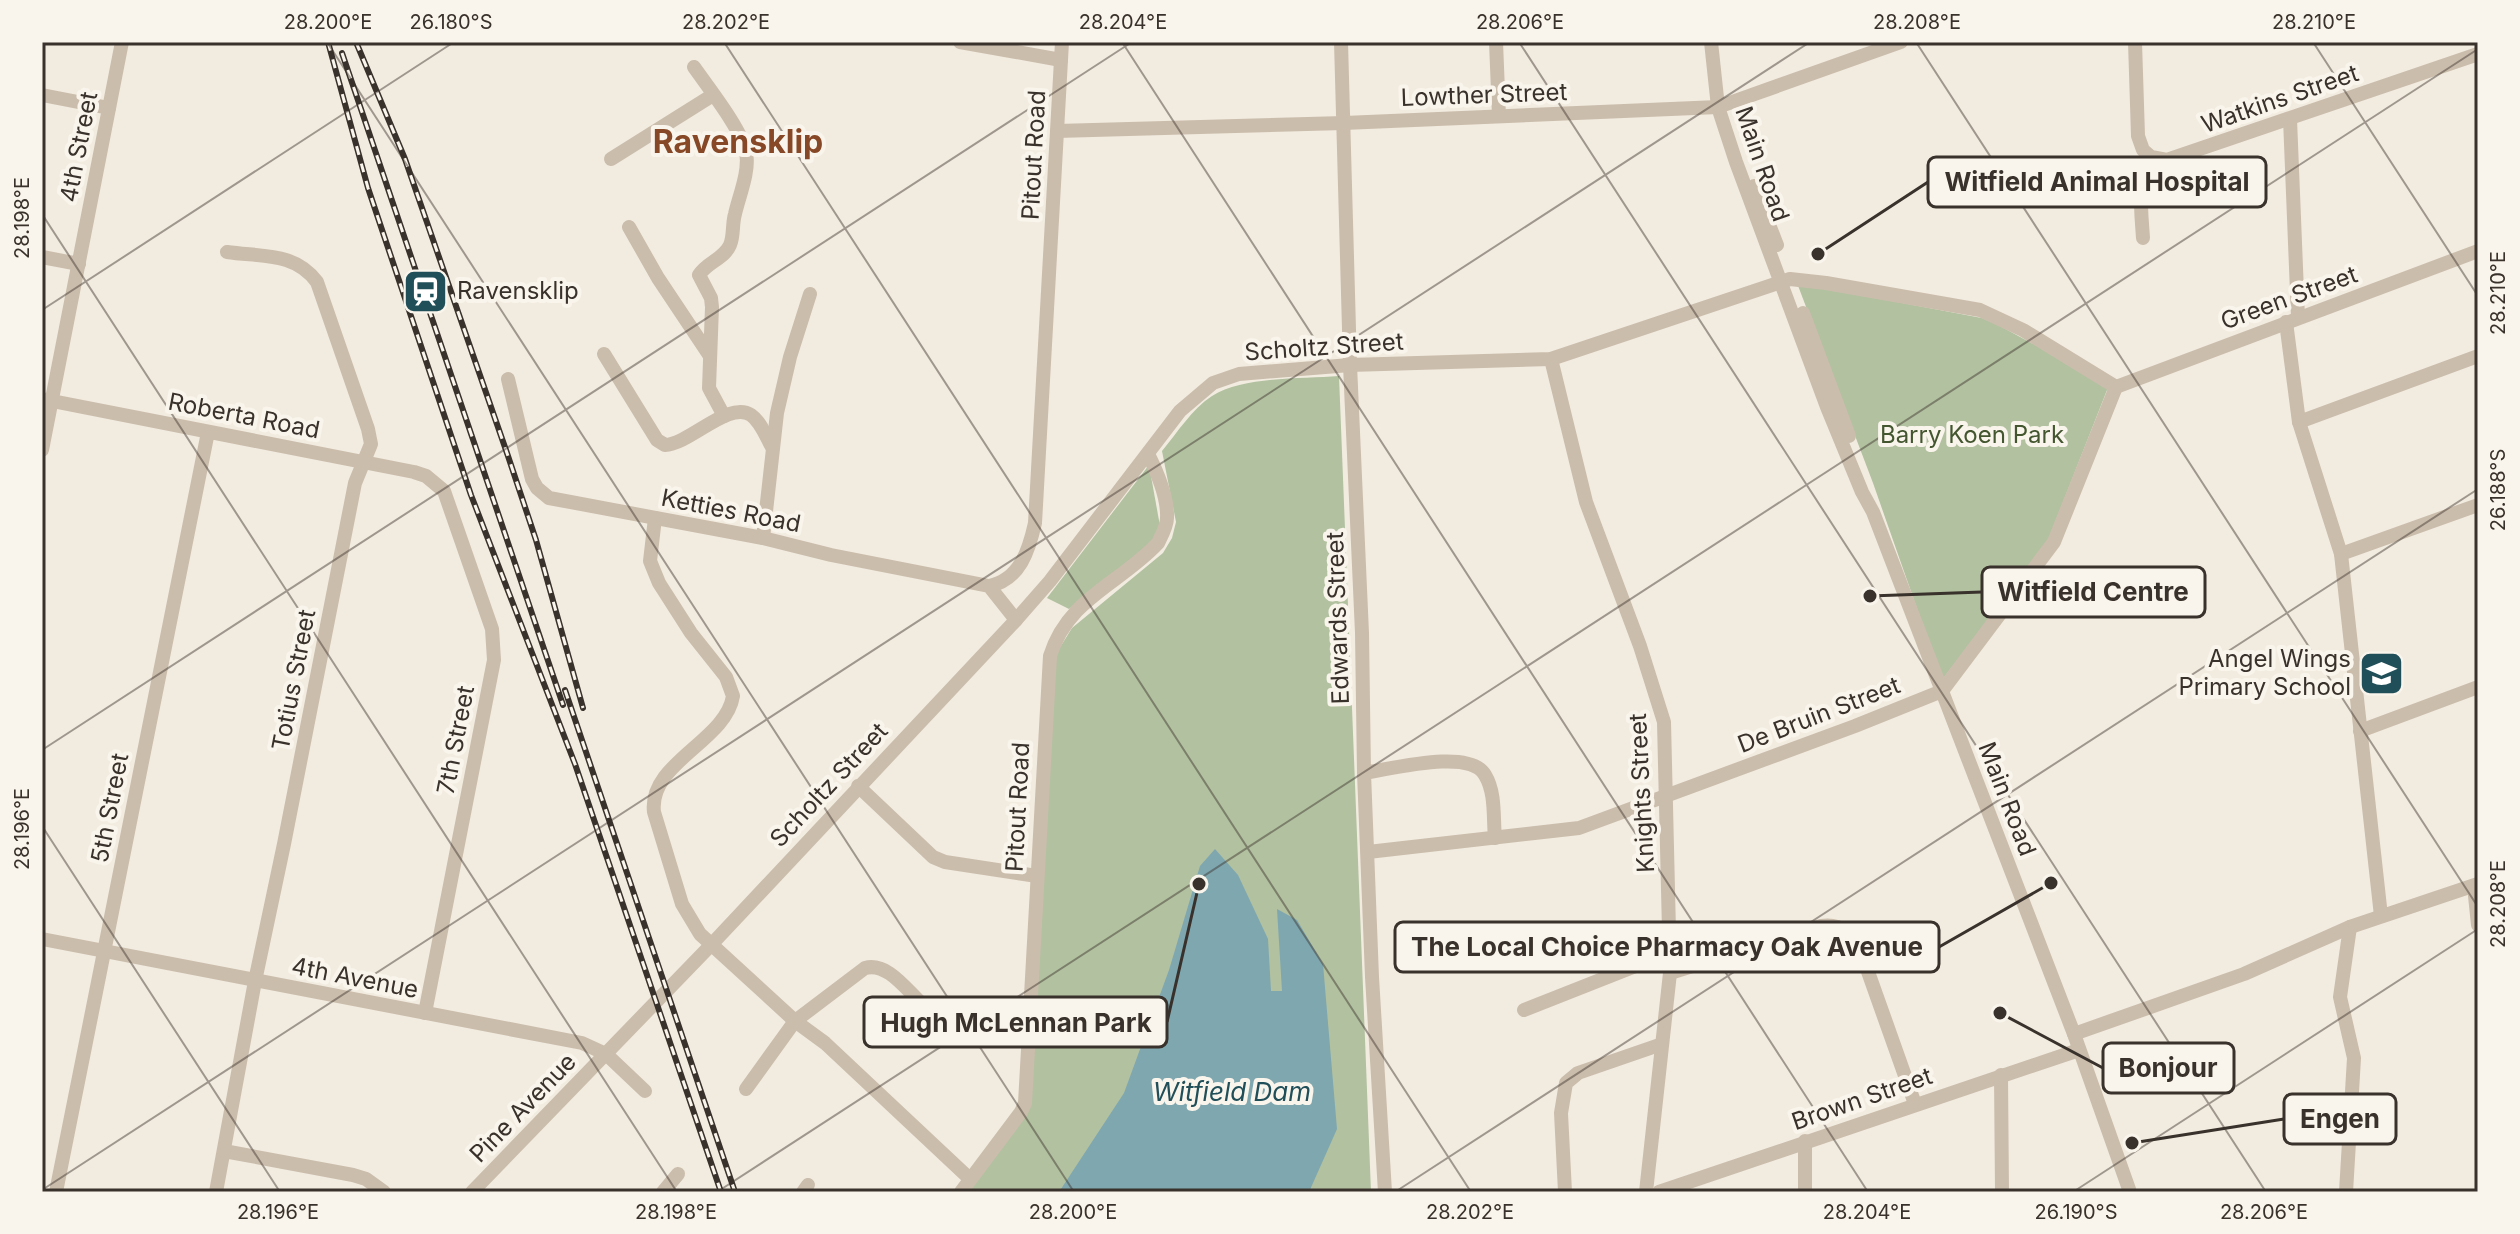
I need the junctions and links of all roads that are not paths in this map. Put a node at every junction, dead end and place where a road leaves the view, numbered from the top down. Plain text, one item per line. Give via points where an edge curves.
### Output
1 (122, 42) edge
2 (960, 42) edge
3 (1062, 42) edge
4 (1341, 42) edge
5 (1496, 42) edge
6 (1711, 42) edge
7 (1901, 42) edge
8 (2135, 42) edge
9 (2478, 54) edge
10 (1061, 60) junction
11 (694, 67) dead end
12 (42, 95) edge
13 (713, 95) junction
14 (1720, 103) junction
15 (109, 108) junction
16 (1499, 116) junction
17 (2290, 119) junction
18 (1344, 123) junction
19 (1057, 131) junction
20 (2147, 153) junction
21 (611, 159) dead end
22 (629, 227) dead end
23 (2143, 238) dead end
24 (2478, 251) edge
25 (227, 252) dead end
26 (42, 257) edge
27 (79, 264) junction
28 (1785, 280) junction
29 (810, 294) dead end
30 (2292, 320) junction
31 (604, 354) dead end
32 (710, 356) junction
33 (2478, 356) edge
34 (1551, 359) junction
35 (1350, 365) junction
36 (508, 379) dead end
37 (2116, 387) junction
38 (47, 400) edge
39 (724, 416) junction
40 (2299, 422) junction
41 (208, 432) junction
42 (772, 447) junction
43 (42, 450) edge
44 (1148, 454) junction
45 (363, 461) junction
46 (437, 483) joint
47 (2478, 505) edge
48 (655, 518) junction
49 (763, 538) junction
50 (2341, 554) junction
51 (989, 586) junction
52 (1016, 620) junction
53 (2478, 687) edge
54 (1942, 691) junction
55 (2360, 731) junction
56 (1364, 773) junction
57 (858, 786) junction
58 (1665, 796) junction
59 (1495, 838) junction
60 (1368, 852) junction
61 (1037, 876) junction
62 (2476, 885) edge
63 (2381, 916) junction
64 (2478, 925) edge
65 (2350, 927) junction
66 (42, 939) edge
67 (711, 945) junction
68 (104, 952) junction
69 (1671, 952) junction
70 (1670, 973) junction
71 (255, 981) junction
72 (921, 1003) dead end
73 (1524, 1010) dead end
74 (425, 1013) junction
75 (795, 1021) junction
76 (2074, 1034) junction
77 (1662, 1044) junction
78 (2079, 1050) junction
79 (606, 1054) junction
80 (2001, 1075) junction
81 (746, 1089) dead end
82 (645, 1091) dead end
83 (1915, 1104) junction
84 (1805, 1141) junction
85 (224, 1151) junction
86 (678, 1174) dead end
87 (970, 1179) junction
88 (56, 1192) edge
89 (216, 1192) edge
90 (384, 1192) edge
91 (472, 1192) edge
92 (663, 1192) edge
93 (961, 1192) edge
94 (1385, 1192) edge
95 (1565, 1192) edge
96 (1646, 1192) edge
97 (1659, 1192) edge
98 (1805, 1192) edge
99 (2002, 1192) edge
100 (2130, 1192) edge
101 (2346, 1192) edge

1 - 15 street, 4th Street
2 - 10 street
3 - 10 street, Pitout Road
4 - 18 street, Edwards Street
5 - 16 street
6 - 14 street, Main Road
7 - 14 street, Lowther Street
8 - 20 street via 2137,126
9 - 17 street, Watkins Street
10 - 19 street, Pitout Road
11 - 13 street
12 - 15 street
13 - 21 street
13 - 32 street via 741,139 747,159 731,242 699,275 711,298
14 - 16 street, Lowther Street
14 - 28 street, Main Road
15 - 27 street, 4th Street
16 - 18 street, Lowther Street
17 - 20 street, Watkins Street via 2184,156 2167,160
17 - 30 street
18 - 19 street, Lowther Street
18 - 35 street, Edwards Street
19 - 51 street, Pitout Road via 1035,523 1017,568 1003,582
20 - 23 street via 2140,187
22 - 32 street
24 - 30 street, Green Street
25 - 45 street, Totius Street via 290,260 317,282 371,437
26 - 27 street
27 - 38 street, 4th Street
28 - 34 street, Scholtz Street
28 - 37 street, Scholtz Street via 1980,310
28 - 54 street, Main Road
29 - 42 street via 790,357
30 - 37 street, Green Street
30 - 40 street
31 - 39 street via 665,445 683,441
32 - 39 street via 710,393
33 - 40 street
34 - 35 street, Scholtz Street
34 - 58 street, Knights Street via 1586,502 1664,722
35 - 44 street, Scholtz Street via 1220,379 1188,403
35 - 56 street, Edwards Street
36 - 48 street, Ketties Road via 532,479 540,492 556,501
37 - 54 street via 2054,542
38 - 41 street, Roberta Road
38 - 43 street, 4th Street
39 - 42 street via 752,416
40 - 50 street
41 - 45 street, Roberta Road
41 - 68 street, 5th Street
42 - 49 street
44 - 52 street, Scholtz Street
44 - 61 street, Pitout Road via 1167,513 1158,543 1069,617 1050,656
45 - 46 street, Roberta Road
45 - 71 street, Totius Street
46 - 74 street, 7th Street via 449,502 495,645
47 - 50 street
48 - 49 street, Ketties Road
48 - 67 street via 650,561 659,583 726,677 733,696 727,714 662,780 653,799 682,904
49 - 51 street, Ketties Road
50 - 55 street
51 - 52 street
52 - 57 street, Scholtz Street
53 - 55 street
54 - 58 street, De Bruin Street
54 - 76 street, Main Road
55 - 63 street
56 - 59 street via 1455,760 1471,763 1490,784
56 - 60 street, Edwards Street
57 - 61 street via 933,857
57 - 67 street, Scholtz Street
58 - 59 street, De Bruin Street via 1573,829
58 - 69 street, Knights Street
59 - 60 street, De Bruin Street
60 - 94 street, Edwards Street
61 - 87 street, Pitout Road via 1025,1103
62 - 63 street
62 - 64 street
63 - 65 street
65 - 76 street via 2244,974
65 - 101 street via 2340,997 2354,1058
66 - 68 street, 4th Avenue
67 - 75 street
67 - 79 street, Scholtz Street
68 - 71 street, 4th Avenue
68 - 88 street, 5th Street
69 - 70 street, Knights Street
69 - 73 street
70 - 77 street, Knights Street
70 - 83 street via 1821,926 1847,930 1861,952
71 - 74 street, 4th Avenue
71 - 85 street, Totius Street
72 - 75 street via 874,966 852,976
74 - 79 street, 4th Avenue via 582,1043
75 - 81 street
75 - 87 street
76 - 78 street, Main Road
77 - 95 street via 1578,1073 1566,1083 1561,1113
77 - 96 street, Knights Street
78 - 80 street, Brown Street
78 - 100 street, Main Road
79 - 82 street, 4th Avenue
79 - 91 street, Pine Avenue
80 - 83 street, Brown Street
80 - 99 street
83 - 84 street, Brown Street
84 - 97 street, Brown Street
84 - 98 street
85 - 89 street, Totius Street
85 - 90 street via 353,1175
86 - 92 street
87 - 93 street, Pitout Road

